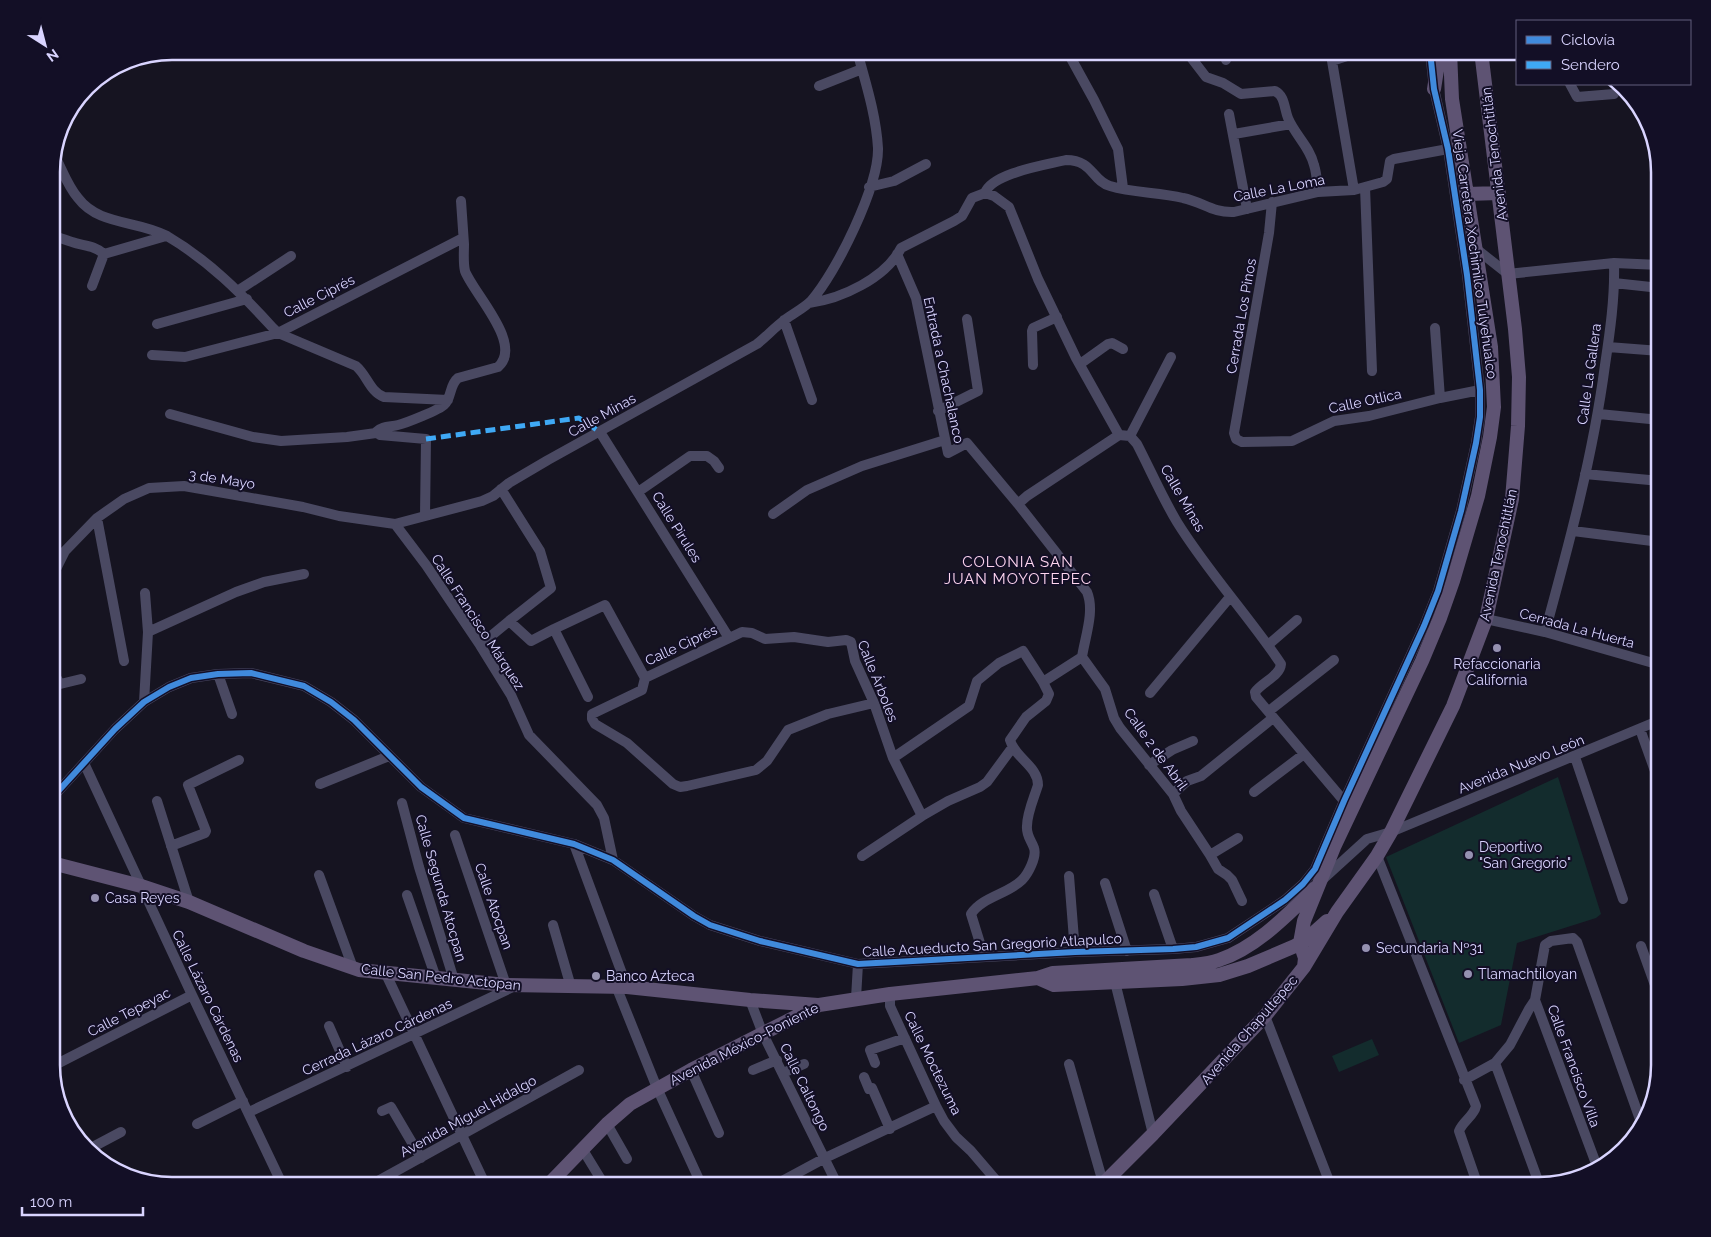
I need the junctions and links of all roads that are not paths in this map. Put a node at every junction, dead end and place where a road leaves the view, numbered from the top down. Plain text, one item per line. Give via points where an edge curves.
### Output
1 (860, 60) edge
2 (1072, 60) edge
3 (1196, 60) edge
4 (1332, 60) edge
5 (1431, 60) edge
6 (1439, 60) edge
7 (1450, 60) edge
8 (1482, 60) edge
9 (862, 68) junction
10 (1571, 85) edge
11 (819, 86) dead end
12 (1434, 89) junction
13 (1614, 94) dead end
14 (1229, 114) dead end
15 (1291, 124) junction
16 (1234, 134) junction
17 (1448, 149) junction
18 (926, 164) dead end
19 (60, 165) edge
20 (869, 187) junction
21 (1365, 187) junction
22 (1123, 188) junction
23 (1354, 190) junction
24 (1318, 192) junction
25 (986, 193) junction
26 (1499, 193) junction
27 (1467, 194) junction
28 (461, 201) dead end
29 (1272, 202) junction
30 (1247, 209) junction
31 (166, 236) junction
32 (464, 238) junction
33 (60, 239) edge
34 (1475, 248) junction
35 (104, 254) junction
36 (898, 254) junction
37 (291, 256) dead end
38 (1614, 263) junction
39 (1651, 265) edge
40 (1508, 274) junction
41 (1614, 283) junction
42 (92, 286) dead end
43 (1651, 287) edge
44 (239, 290) junction
45 (247, 299) junction
46 (809, 303) junction
47 (1057, 317) junction
48 (966, 319) dead end
49 (784, 320) junction
50 (157, 324) dead end
51 (1435, 328) dead end
52 (278, 332) junction
53 (1608, 347) junction
54 (1123, 350) dead end
55 (1651, 350) edge
56 (152, 355) dead end
57 (1171, 357) dead end
58 (1080, 364) junction
59 (1033, 366) dead end
60 (1372, 372) dead end
61 (1480, 390) junction
62 (1440, 398) junction
63 (448, 400) junction
64 (812, 400) dead end
65 (938, 412) junction
66 (170, 414) dead end
67 (1599, 414) junction
68 (1651, 419) edge
69 (600, 432) junction
70 (376, 433) junction
71 (1234, 433) joint
72 (1119, 435) junction
73 (1130, 436) junction
74 (945, 440) junction
75 (719, 468) dead end
76 (1585, 474) junction
77 (1651, 480) edge
78 (501, 489) junction
79 (638, 492) junction
80 (1018, 504) junction
81 (772, 514) dead end
82 (425, 516) junction
83 (97, 518) junction
84 (395, 524) junction
85 (1573, 531) junction
86 (1651, 541) edge
87 (60, 562) edge
88 (304, 574) dead end
89 (145, 593) dead end
90 (1230, 597) junction
91 (1297, 620) dead end
92 (1486, 620) junction
93 (508, 621) junction
94 (554, 629) junction
95 (148, 632) junction
96 (1545, 632) junction
97 (729, 638) junction
98 (480, 645) junction
99 (1268, 645) junction
100 (1082, 657) junction
101 (1334, 660) dead end
102 (124, 661) dead end
103 (1651, 662) edge
104 (218, 674) junction
105 (645, 678) junction
106 (81, 679) dead end
107 (1043, 682) junction
108 (60, 684) edge
109 (1150, 693) dead end
110 (588, 697) dead end
111 (144, 702) junction
112 (874, 703) junction
113 (232, 714) dead end
114 (1271, 715) junction
115 (1651, 724) edge
116 (1640, 729) junction
117 (1193, 741) dead end
118 (1012, 748) junction
119 (1304, 754) junction
120 (390, 756) junction
121 (1575, 756) junction
122 (893, 758) junction
123 (239, 760) dead end
124 (1651, 760) edge
125 (84, 763) junction
126 (1149, 765) junction
127 (320, 784) dead end
128 (60, 789) edge
129 (1254, 792) dead end
130 (1173, 794) junction
131 (157, 800) dead end
132 (1344, 801) junction
133 (402, 803) dead end
134 (922, 816) junction
135 (1391, 832) junction
136 (455, 835) dead end
137 (1238, 838) dead end
138 (574, 844) junction
139 (171, 846) junction
140 (1334, 847) joint
141 (862, 856) dead end
142 (1210, 856) junction
143 (1377, 856) junction
144 (613, 860) junction
145 (60, 864) edge
146 (319, 875) dead end
147 (1320, 875) junction
148 (1069, 876) dead end
149 (1106, 883) dead end
150 (141, 886) junction
151 (1154, 894) dead end
152 (407, 895) dead end
153 (1623, 899) dead end
154 (1242, 901) dead end
155 (189, 902) junction
156 (1337, 912) junction
157 (553, 925) dead end
158 (1300, 943) junction
159 (1641, 946) dead end
160 (1173, 949) junction
161 (1127, 951) junction
162 (1075, 952) junction
163 (984, 956) junction
164 (858, 964) junction
165 (1304, 967) junction
166 (353, 968) junction
167 (385, 972) junction
168 (1651, 974) edge
169 (436, 978) junction
170 (1038, 978) junction
171 (454, 980) junction
172 (1115, 982) junction
173 (511, 986) junction
174 (571, 987) junction
175 (621, 987) junction
176 (890, 994) junction
177 (192, 996) junction
178 (856, 998) junction
179 (750, 1000) junction
180 (1535, 1000) junction
181 (819, 1005) junction
182 (1265, 1016) junction
183 (329, 1026) dead end
184 (763, 1034) junction
185 (415, 1035) junction
186 (905, 1038) junction
187 (777, 1060) junction
188 (875, 1063) dead end
189 (1495, 1063) junction
190 (60, 1064) edge
191 (804, 1064) dead end
192 (1068, 1064) dead end
193 (347, 1067) junction
194 (580, 1070) dead end
195 (690, 1070) junction
196 (753, 1070) dead end
197 (783, 1073) junction
198 (864, 1077) dead end
199 (1464, 1080) junction
200 (657, 1088) junction
201 (244, 1101) junction
202 (936, 1106) junction
203 (382, 1110) dead end
204 (249, 1112) junction
205 (1639, 1115) edge
206 (197, 1124) dead end
207 (607, 1124) junction
208 (890, 1129) junction
209 (121, 1132) dead end
210 (719, 1133) dead end
211 (1153, 1134) junction
212 (462, 1135) junction
213 (95, 1146) edge
214 (583, 1150) junction
215 (421, 1158) junction
216 (825, 1158) junction
217 (627, 1159) dead end
218 (1595, 1161) edge
219 (280, 1177) edge
220 (386, 1177) edge
221 (482, 1177) edge
222 (556, 1177) edge
223 (600, 1177) edge
224 (698, 1177) edge
225 (790, 1177) edge
226 (834, 1177) edge
227 (994, 1177) edge
228 (1101, 1177) edge
229 (1111, 1177) edge
230 (1328, 1177) edge
231 (1475, 1177) edge
232 (1537, 1177) edge

1 - 9 street
2 - 22 street via 1118,149
3 - 15 street via 1206,77 1241,94 1279,93
4 - 23 street
5 - 12 street
6 - 12 main road
7 - 27 main road, Vieja Carretera Xochimilco Tulyehualco via 1452,99
8 - 26 main road, Avenida Tenochtitlán
9 - 11 street
9 - 20 street via 870,93 878,150
10 - 13 street via 1577,97
12 - 17 street
14 - 16 street
15 - 16 street
15 - 24 street via 1314,165
16 - 30 street
17 - 21 street, Calle La Loma via 1394,159 1390,162 1387,179
17 - 61 street
18 - 20 street via 894,181
19 - 31 street via 77,197 87,208
20 - 46 street via 851,237
21 - 23 street, Calle La Loma
21 - 60 street
22 - 25 street, Calle La Loma via 1108,186 1084,164 1066,160 999,178
22 - 30 street, Calle La Loma via 1184,198 1220,212
23 - 24 street, Calle La Loma
24 - 29 street, Calle La Loma
25 - 36 street, Calle La Loma via 972,198 962,216 954,222 910,242 900,248
25 - 47 street via 1009,207
26 - 27 main road
26 - 40 main road, Avenida Tenochtitlán
27 - 34 main road, Vieja Carretera Xochimilco Tulyehualco
28 - 32 street
29 - 30 street, Calle La Loma
29 - 71 street, Cerrada Los Pinos
31 - 35 street
31 - 44 street
32 - 52 street, Calle Ciprés
32 - 63 street via 464,269 491,311 500,330 505,355 498,367 458,378
33 - 35 street via 99,249
34 - 40 street
34 - 140 main road, Vieja Carretera Xochimilco Tulyehualco via 1491,347 1494,407 1478,496 1440,618
35 - 42 street
36 - 46 street, Calle La Loma via 870,280 826,301
36 - 65 street, Entrada a Chachalanco via 916,298
37 - 44 street
38 - 39 street
38 - 40 street
38 - 41 street, Calle La Gallera
40 - 92 main road, Avenida Tenochtitlán via 1519,377 1518,426 1512,499
41 - 43 street
41 - 53 street, Calle La Gallera
44 - 45 street
45 - 50 street
45 - 52 street
46 - 49 street, Calle Minas
47 - 58 street
47 - 59 street via 1033,328
48 - 65 street via 978,391
49 - 64 street
49 - 69 street, Calle Minas via 758,344
51 - 62 street
52 - 56 street via 185,357
52 - 63 street, Calle Ciprés via 356,366 376,394
53 - 55 street
53 - 67 street, Calle La Gallera
54 - 58 street via 1108,344
57 - 73 street
58 - 72 street
61 - 62 street, Calle Otlica
61 - 132 street via 1476,443 1438,591
62 - 71 street, Calle Otlica via 1369,416 1334,421 1292,441 1242,442
63 - 70 street via 442,407 379,429
65 - 74 street, Entrada a Chachalanco
66 - 70 street via 253,437 281,441
67 - 68 street
67 - 76 street, Calle La Gallera
69 - 78 street, Calle Minas
69 - 79 street, Calle Pirules
70 - 82 street via 426,439
72 - 73 street
72 - 80 street
73 - 90 street, Calle Minas via 1177,521
74 - 80 street, Entrada a Chachalanco via 948,453 967,443
74 - 81 street via 862,466 806,490
75 - 79 street via 707,456 690,456
76 - 77 street
76 - 85 street, Calle La Gallera
78 - 82 street, Calle Minas via 482,501
78 - 93 street via 540,551 550,588
79 - 97 street, Calle Pirules
80 - 100 street via 1090,599
82 - 84 street, Calle Minas
83 - 84 street, 3 de Mayo via 124,499 149,488 184,486
83 - 87 street, 3 de Mayo via 66,551
83 - 102 street
84 - 98 street, Calle Francisco Márquez
85 - 86 street
85 - 96 street, Calle La Gallera
88 - 95 street via 264,582 236,592
89 - 95 street
90 - 99 street, Calle Minas
90 - 109 street
91 - 99 street
92 - 96 street, Cerrada La Huerta
92 - 135 main road, Avenida Tenochtitlán via 1453,706
93 - 94 street via 531,641
93 - 98 street
94 - 105 street via 605,605
94 - 110 street
95 - 111 street
96 - 103 street, Cerrada La Huerta
97 - 105 street, Calle Ciprés
97 - 112 street, Calle Árboles via 742,632 765,639 794,636 828,642 846,640 850,642
98 - 144 street, Calle Francisco Márquez via 511,695 529,735 601,811
99 - 114 street, Calle Minas via 1280,668 1256,692 1256,696
100 - 107 street
100 - 126 street, Calle 2 de Abril via 1104,689 1120,728
101 - 114 street
104 - 111 street, Calle Acueducto San Gregorio Atlapulco via 191,678
104 - 113 street
104 - 120 street, Calle Acueducto San Gregorio Atlapulco via 251,673 304,686 354,720
105 - 112 street via 642,690 592,714 592,719 627,743 673,784 680,786 756,770 767,761 788,730 828,714
106 - 108 street
107 - 118 street via 1049,694 1015,732 1010,740
107 - 122 street via 1023,651 999,662 978,681 969,706
111 - 125 street, Calle Acueducto San Gregorio Atlapulco
112 - 122 street, Calle Árboles
114 - 119 street, Calle Minas
114 - 130 street via 1201,776 1187,781
115 - 116 street, Avenida Nuevo León
116 - 121 street, Avenida Nuevo León
116 - 124 street
117 - 126 street
118 - 134 street via 987,782
118 - 163 street via 1038,779 1027,825 1034,856 1024,879 980,904 971,914
119 - 129 street
119 - 132 street, Calle Minas
120 - 127 street
120 - 138 street, Calle Acueducto San Gregorio Atlapulco via 421,787 464,818
121 - 135 street, Avenida Nuevo León
121 - 153 street
122 - 134 street, Calle Árboles
123 - 139 street via 188,785 206,831
125 - 128 street, Calle Acueducto San Gregorio Atlapulco
125 - 150 street, Calle Lázaro Cárdenas
126 - 130 street, Calle 2 de Abril
130 - 142 street, Calle 2 de Abril
131 - 139 street
132 - 147 street
133 - 171 street, Calle Segunda Atocpan
134 - 141 street
135 - 143 main road, Avenida Chapultepec
135 - 147 street, Avenida Nuevo León via 1367,839
136 - 173 street, Calle Atocpan
137 - 142 street
138 - 144 street, Calle Acueducto San Gregorio Atlapulco
138 - 175 street
139 - 155 street
140 - 147 main road, Avenida México-Poniente
142 - 154 street, Calle 2 de Abril via 1218,869 1232,880
143 - 156 main road, Avenida Chapultepec
143 - 199 street
144 - 164 street, Calle Acueducto San Gregorio Atlapulco via 710,925 760,941
145 - 150 main road, Calle San Pedro Actopan
146 - 166 street
147 - 158 main road, Avenida México-Poniente
147 - 160 street, Calle Acueducto San Gregorio Atlapulco via 1303,884 1240,932 1216,942
147 - 170 main road, Avenida México-Poniente via 1290,912 1244,948 1219,960 1192,965 1053,973
148 - 162 street
149 - 161 street
150 - 155 main road, Calle San Pedro Actopan
150 - 177 street, Calle Lázaro Cárdenas
151 - 160 street
152 - 169 street
155 - 166 main road, Calle San Pedro Actopan
156 - 158 main road
156 - 165 main road, Avenida Chapultepec
157 - 174 street
158 - 165 main road
158 - 172 main road, Avenida México-Poniente via 1219,975
159 - 168 street
160 - 161 street, Calle Acueducto San Gregorio Atlapulco
161 - 162 street, Calle Acueducto San Gregorio Atlapulco
162 - 163 street, Calle Acueducto San Gregorio Atlapulco
163 - 164 street, Calle Acueducto San Gregorio Atlapulco
164 - 178 street
165 - 182 main road, Avenida Chapultepec
166 - 167 main road, Calle San Pedro Actopan
167 - 169 main road, Calle San Pedro Actopan
167 - 185 street
169 - 171 main road, Calle San Pedro Actopan
170 - 172 main road, Avenida México-Poniente via 1054,985
170 - 176 main road, Avenida México-Poniente
171 - 173 main road, Calle San Pedro Actopan
172 - 211 street
173 - 174 main road, Calle San Pedro Actopan
173 - 185 street, Cerrada Lázaro Cárdenas
174 - 175 main road, Calle San Pedro Actopan
175 - 179 main road, Calle San Pedro Actopan
175 - 200 street
176 - 178 main road, Avenida México-Poniente
176 - 186 street, Calle Moctezuma via 890,1006
177 - 190 street, Calle Tepeyac
177 - 201 street, Calle Lázaro Cárdenas
178 - 181 main road, Avenida México-Poniente
179 - 181 main road, Calle San Pedro Actopan
179 - 184 street, Calle Caltongo
180 - 189 street via 1510,1046
180 - 205 street via 1545,945 1551,940 1573,938
180 - 218 street, Calle Francisco Villa
181 - 184 main road, Avenida México-Poniente
182 - 211 main road, Avenida Chapultepec
182 - 230 street
183 - 193 street
184 - 187 street, Calle Caltongo
184 - 195 main road, Avenida México-Poniente
185 - 193 street, Cerrada Lázaro Cárdenas
185 - 212 street
186 - 188 street via 870,1050
186 - 202 street, Calle Moctezuma
187 - 196 street
187 - 197 street, Calle Caltongo
189 - 199 street
189 - 232 street
191 - 197 street
192 - 228 street
193 - 204 street, Cerrada Lázaro Cárdenas
194 - 212 street, Avenida Miguel Hidalgo
195 - 200 main road, Avenida México-Poniente
195 - 210 street
197 - 216 street, Calle Caltongo
198 - 208 street
199 - 231 street via 1476,1106 1459,1131
200 - 207 main road, Avenida México-Poniente via 630,1104
200 - 224 street
201 - 204 street, Calle Lázaro Cárdenas
201 - 206 street
202 - 208 street
202 - 227 street, Calle Moctezuma via 956,1137
203 - 215 street via 391,1107
204 - 219 street, Calle Lázaro Cárdenas
207 - 214 main road, Avenida México-Poniente
207 - 217 street
208 - 216 street
209 - 213 street
211 - 229 main road, Avenida Chapultepec
212 - 215 street, Avenida Miguel Hidalgo
212 - 221 street
214 - 222 main road, Avenida México-Poniente
214 - 223 street
215 - 220 street, Avenida Miguel Hidalgo
216 - 225 street
216 - 226 street, Calle Caltongo

